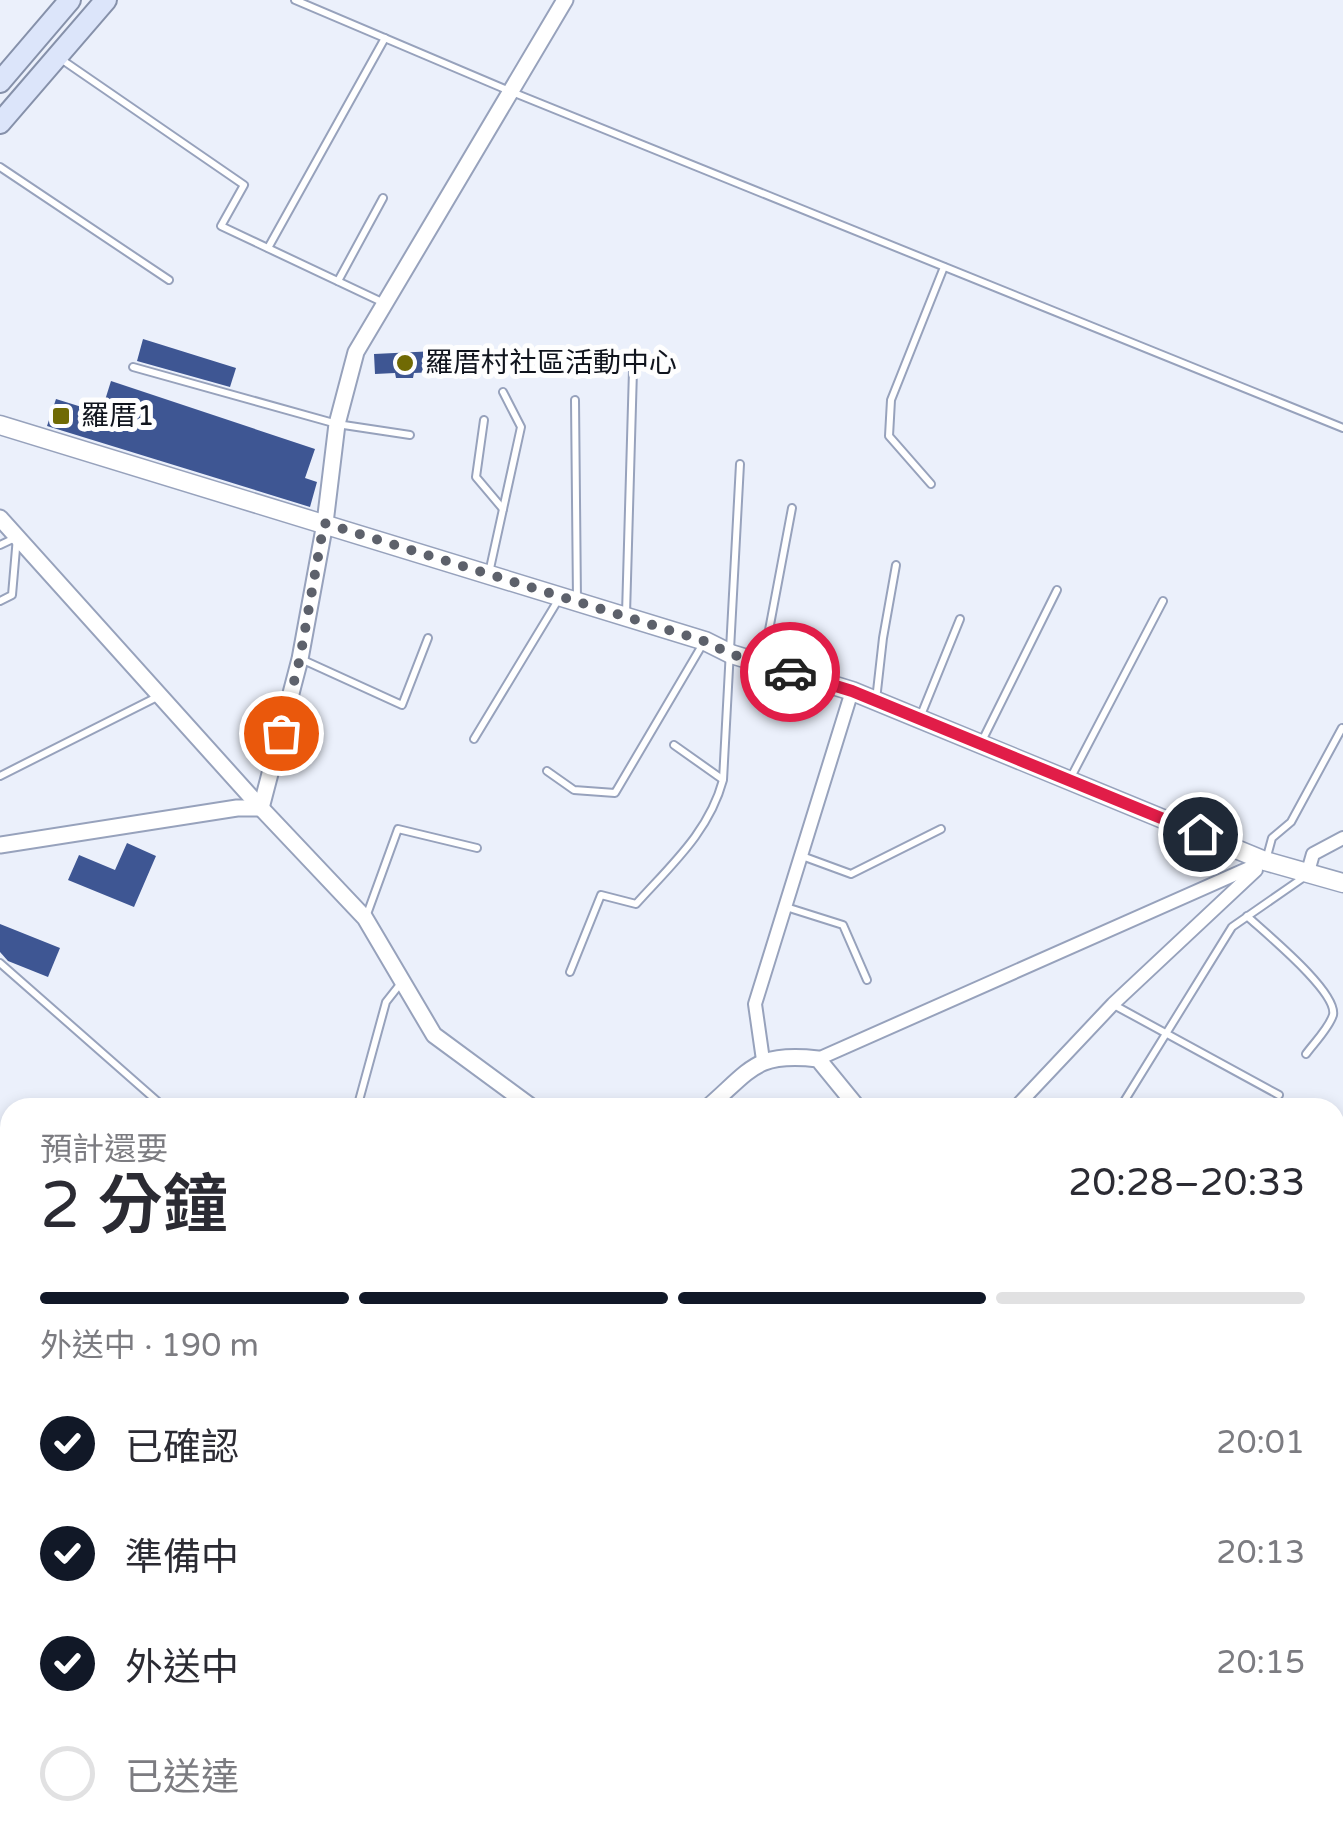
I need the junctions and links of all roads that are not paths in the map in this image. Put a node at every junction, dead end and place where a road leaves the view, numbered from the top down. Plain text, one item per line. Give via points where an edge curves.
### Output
1 (70, 0) edge
2 (106, 0) edge
3 (295, 0) edge
4 (566, 0) edge
5 (386, 38) junction
6 (57, 57) junction
7 (0, 80) edge
8 (512, 92) junction
9 (0, 123) edge
10 (0, 167) edge
11 (384, 198) dead end
12 (268, 248) junction
13 (944, 267) junction
14 (169, 280) dead end
15 (338, 281) junction
16 (386, 303) junction
17 (133, 367) dead end
18 (633, 370) dead end
19 (503, 392) dead end
20 (575, 400) dead end
21 (484, 420) dead end
22 (338, 424) junction
23 (0, 425) edge
24 (1343, 428) edge
25 (410, 435) dead end
26 (740, 464) dead end
27 (930, 484) dead end
28 (792, 508) dead end
29 (503, 510) junction
30 (0, 518) edge
31 (324, 523) junction
32 (17, 537) junction
33 (0, 545) edge
34 (896, 565) dead end
35 (489, 574) junction
36 (1058, 590) dead end
37 (569, 599) junction
38 (0, 601) edge
39 (1163, 601) dead end
40 (626, 616) junction
41 (960, 618) dead end
42 (428, 638) dead end
43 (704, 641) junction
44 (731, 654) junction
45 (300, 658) junction
46 (762, 664) junction
47 (852, 691) junction
48 (160, 696) junction
49 (876, 701) junction
50 (919, 718) junction
51 (1342, 728) edge
52 (474, 739) dead end
53 (674, 744) dead end
54 (981, 744) junction
55 (548, 771) dead end
56 (0, 776) edge
57 (723, 780) junction
58 (1070, 780) junction
59 (261, 808) junction
60 (941, 829) dead end
61 (1343, 838) edge
62 (0, 845) edge
63 (477, 848) dead end
64 (801, 856) junction
65 (1265, 861) junction
66 (1308, 875) junction
67 (1343, 882) edge
68 (785, 907) junction
69 (1246, 916) junction
70 (366, 918) junction
71 (0, 963) edge
72 (570, 972) dead end
73 (867, 980) dead end
74 (402, 982) junction
75 (1113, 1004) junction
76 (1168, 1032) junction
77 (1306, 1054) dead end
78 (818, 1059) junction
79 (763, 1060) junction
80 (1279, 1095) dead end
81 (154, 1098) edge
82 (359, 1098) edge
83 (517, 1098) edge
84 (719, 1098) edge
85 (850, 1098) edge
86 (1024, 1098) edge
87 (1126, 1098) edge

1 - 7 main road
2 - 6 main road
3 - 5 lane
4 - 8 street
5 - 8 lane
5 - 12 lane
6 - 9 main road
6 - 12 lane via 244,184 221,226
8 - 13 lane
8 - 16 street
10 - 14 lane
11 - 15 lane
12 - 15 lane
13 - 24 lane
13 - 27 lane via 891,400 889,436
15 - 16 lane
16 - 22 street via 356,352
17 - 22 lane
18 - 40 lane
19 - 29 lane via 521,427
20 - 37 lane
21 - 29 lane via 476,477
22 - 25 lane
22 - 31 street
23 - 31 main road
26 - 44 lane
28 - 46 lane
29 - 35 lane
30 - 32 street
31 - 35 main road
31 - 45 street
32 - 33 lane
32 - 38 lane via 12,595
32 - 48 street
34 - 49 lane
35 - 37 main road
36 - 54 lane
37 - 40 main road
37 - 52 lane
39 - 58 lane
40 - 43 main road
41 - 50 lane
42 - 45 lane via 402,705
43 - 44 main road
43 - 55 lane via 616,793 574,790
44 - 46 main road
44 - 57 lane
45 - 59 street
46 - 47 main road
47 - 49 main road
47 - 64 street
48 - 56 lane
48 - 59 street
49 - 50 main road
50 - 54 main road
51 - 65 lane via 1292,822 1272,838
53 - 57 lane
54 - 58 main road
57 - 72 lane via 700,832 636,904 602,895
58 - 65 main road
59 - 62 street
59 - 70 street
60 - 64 lane via 851,874
61 - 66 street via 1313,854
63 - 70 lane via 398,829
64 - 68 street
65 - 66 main road
65 - 75 street
65 - 78 street
66 - 67 main road
66 - 69 lane
68 - 73 lane via 843,925
68 - 79 street via 755,1004
69 - 76 lane via 1232,926
69 - 77 lane via 1312,977 1332,1006
70 - 74 street
71 - 81 lane
74 - 82 lane via 386,1002
74 - 83 street via 434,1035
75 - 76 lane
75 - 86 street
76 - 80 lane
76 - 87 lane
78 - 79 street
78 - 85 street
79 - 84 street

